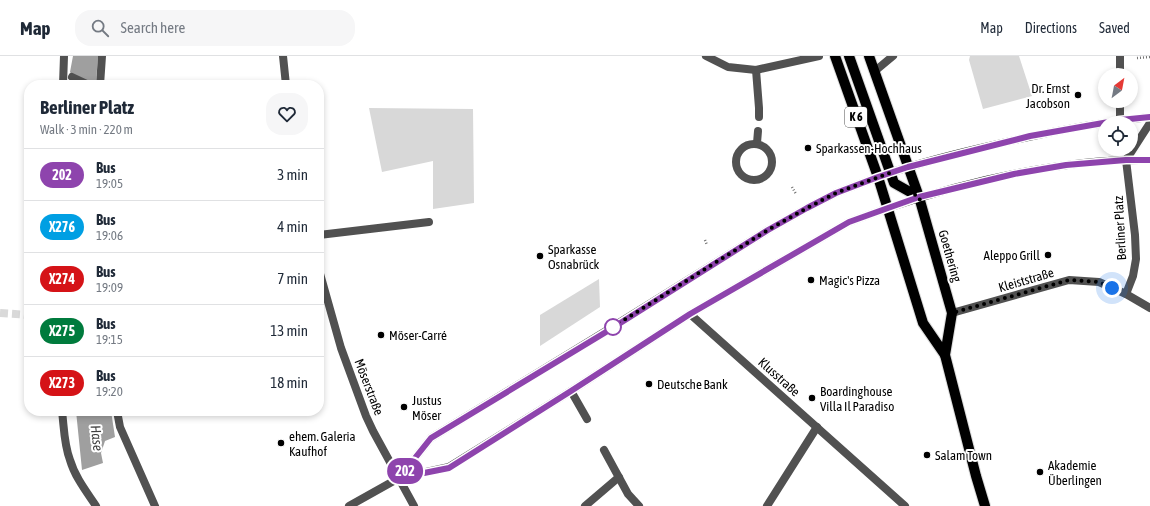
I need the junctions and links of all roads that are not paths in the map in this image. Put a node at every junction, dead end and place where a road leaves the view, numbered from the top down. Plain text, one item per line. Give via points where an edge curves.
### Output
1 (64, 56) edge
2 (102, 56) edge
3 (283, 56) edge
4 (706, 56) edge
5 (819, 56) edge
6 (835, 56) edge
7 (849, 56) edge
8 (869, 56) edge
9 (893, 56) edge
10 (1120, 56) edge
11 (1120, 68) edge
12 (756, 70) junction
13 (875, 71) junction
14 (72, 77) dead end
15 (63, 80) edge
16 (78, 80) edge
17 (100, 80) edge
18 (285, 80) edge
19 (759, 117) dead end
20 (1150, 117) edge
21 (1138, 118) edge
22 (1150, 123) edge
23 (1098, 124) edge
24 (758, 131) dead end
25 (757, 143) junction
26 (1150, 159) edge
27 (1126, 160) junction
28 (908, 167) junction
29 (890, 173) junction
30 (878, 177) junction
31 (919, 197) junction
32 (888, 208) junction
33 (429, 222) dead end
34 (324, 234) edge
35 (324, 287) edge
36 (1126, 294) junction
37 (1150, 308) edge
38 (952, 313) junction
39 (690, 314) junction
40 (945, 355) junction
41 (571, 391) junction
42 (63, 416) edge
43 (118, 416) edge
44 (587, 419) dead end
45 (817, 427) junction
46 (604, 450) dead end
47 (619, 477) junction
48 (399, 478) junction
49 (96, 506) edge
50 (155, 506) edge
51 (349, 506) edge
52 (414, 506) edge
53 (585, 506) edge
54 (639, 506) edge
55 (766, 506) edge
56 (905, 506) edge
57 (985, 506) edge

1 - 15 street
2 - 17 street
3 - 18 street
4 - 12 street via 728,67
5 - 12 street
6 - 30 main road, K 6
7 - 29 main road
8 - 13 main road, Goethering
9 - 13 street
10 - 11 street
12 - 19 street
13 - 28 main road, Goethering
14 - 16 street
20 - 21 main road
22 - 27 street
23 - 28 main road via 1030,136
24 - 25 street
25 - 25 street via 745,146 737,155 737,168 744,178 750,180 763,179 768,175 773,163 770,151
26 - 27 main road
27 - 31 main road via 1066,165 1014,174
27 - 36 street, Berliner Platz via 1136,259
28 - 29 main road
28 - 31 main road, Goethering
29 - 30 main road
29 - 31 main road via 894,183
30 - 32 main road, K 6
30 - 48 street via 836,193 768,230 431,438
31 - 32 main road
31 - 38 main road, Goethering
32 - 39 street via 849,222
32 - 40 main road, Goethering via 923,323
33 - 34 street
35 - 48 street, Möserstraße via 366,416
36 - 37 street, Kleiststraße
36 - 38 street, Kleiststraße via 1099,282 1069,280
38 - 40 main road, Goethering
39 - 41 street
39 - 45 street, Klusstraße
40 - 57 main road, Goethering
41 - 44 street
41 - 48 street via 449,468
42 - 49 street via 70,461
43 - 50 street via 120,427
45 - 55 street
45 - 56 street, Klusstraße
46 - 47 street
47 - 53 street
47 - 54 street via 628,494
48 - 51 street
48 - 52 street, Möserstraße

